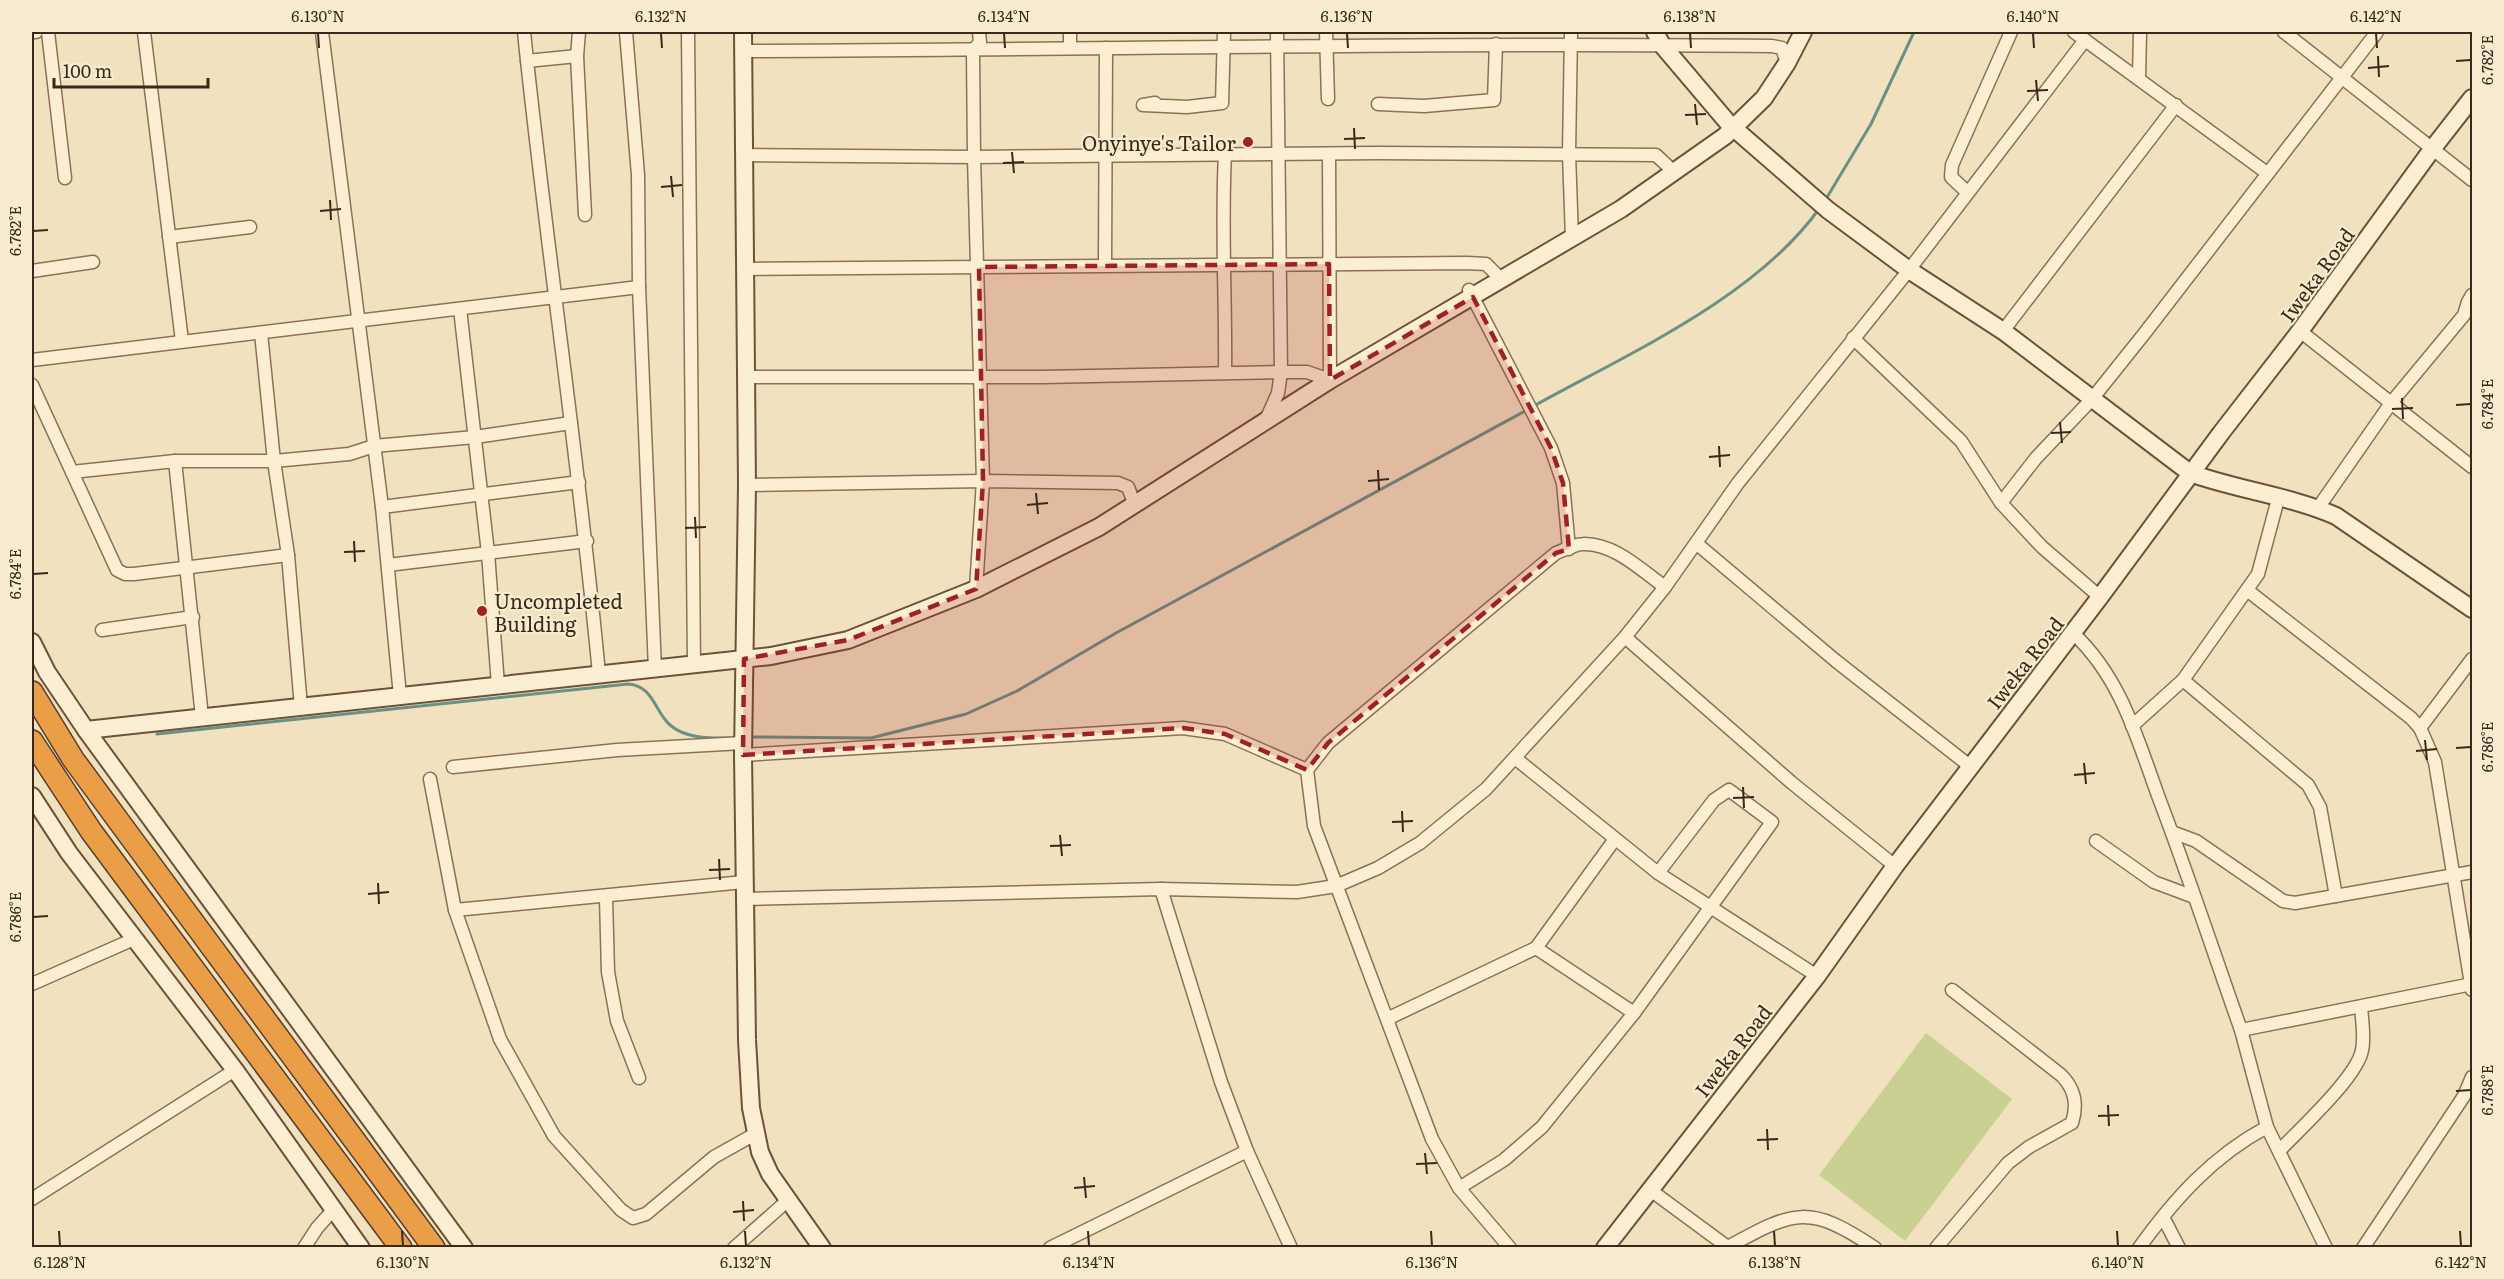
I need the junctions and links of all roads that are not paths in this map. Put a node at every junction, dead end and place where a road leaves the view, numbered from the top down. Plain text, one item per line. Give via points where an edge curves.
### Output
1 (32, 32) edge
2 (36, 32) edge
3 (48, 32) edge
4 (144, 32) edge
5 (322, 32) edge
6 (524, 32) edge
7 (579, 32) edge
8 (626, 32) edge
9 (688, 32) edge
10 (744, 32) edge
11 (979, 32) edge
12 (1070, 32) edge
13 (1224, 32) edge
14 (1277, 32) edge
15 (1326, 32) edge
16 (1463, 32) edge
17 (1803, 32) edge
18 (2011, 32) edge
19 (2074, 32) edge
20 (2140, 32) edge
21 (2284, 32) edge
22 (2377, 32) edge
23 (1571, 38) edge
24 (1658, 38) edge
25 (2085, 40) junction
26 (1496, 44) junction
27 (1463, 45) junction
28 (1278, 46) junction
29 (1326, 46) junction
30 (1224, 47) junction
31 (1070, 48) junction
32 (1106, 48) junction
33 (744, 51) junction
34 (974, 51) junction
35 (577, 56) junction
36 (527, 61) junction
37 (1787, 63) junction
38 (2343, 77) junction
39 (2139, 78) junction
40 (2472, 98) edge
41 (1328, 99) dead end
42 (1155, 103) dead end
43 (1378, 104) dead end
44 (2176, 105) junction
45 (1734, 128) junction
46 (2433, 148) junction
47 (1329, 154) junction
48 (1569, 154) junction
49 (745, 155) junction
50 (1104, 155) junction
51 (1225, 155) junction
52 (1277, 155) junction
53 (974, 158) junction
54 (1674, 172) junction
55 (2267, 173) junction
56 (64, 178) dead end
57 (2472, 180) edge
58 (1967, 192) junction
59 (585, 215) dead end
60 (250, 227) dead end
61 (169, 237) junction
62 (1572, 238) junction
63 (93, 262) dead end
64 (1329, 264) junction
65 (1105, 265) junction
66 (1226, 265) junction
67 (1278, 265) junction
68 (979, 267) junction
69 (745, 269) junction
70 (1909, 270) junction
71 (32, 271) edge
72 (1502, 280) junction
73 (639, 287) junction
74 (1471, 294) junction
75 (2472, 295) edge
76 (554, 298) junction
77 (460, 309) junction
78 (2468, 318) edge
79 (358, 319) junction
80 (2003, 331) junction
81 (2300, 331) junction
82 (261, 333) junction
83 (1853, 338) junction
84 (182, 341) junction
85 (32, 360) edge
86 (1281, 372) junction
87 (1225, 373) junction
88 (982, 375) junction
89 (746, 377) junction
90 (1330, 380) junction
91 (32, 385) edge
92 (2092, 399) junction
93 (2391, 403) junction
94 (571, 423) junction
95 (1264, 423) junction
96 (475, 437) junction
97 (374, 446) junction
98 (175, 461) junction
99 (274, 461) junction
100 (2472, 467) edge
101 (72, 472) junction
102 (2190, 473) junction
103 (983, 481) junction
104 (579, 482) junction
105 (747, 485) junction
106 (481, 493) junction
107 (2278, 499) junction
108 (2001, 502) junction
109 (1134, 503) junction
110 (382, 507) junction
111 (2318, 508) junction
112 (587, 541) junction
113 (1696, 543) junction
114 (1569, 549) junction
115 (488, 553) junction
116 (288, 555) junction
117 (388, 565) junction
118 (187, 568) junction
119 (1665, 587) junction
120 (976, 589) junction
121 (2247, 590) junction
122 (2100, 597) junction
123 (2472, 609) edge
124 (193, 617) junction
125 (102, 630) dead end
126 (2073, 633) junction
127 (1625, 637) junction
128 (32, 642) edge
129 (744, 659) junction
130 (2472, 659) edge
131 (694, 664) junction
132 (655, 669) junction
133 (599, 674) junction
134 (2183, 680) junction
135 (498, 685) junction
136 (32, 692) edge
137 (400, 696) junction
138 (301, 707) junction
139 (202, 717) junction
140 (2132, 726) junction
141 (2420, 728) junction
142 (86, 730) junction
143 (32, 741) edge
144 (743, 749) junction
145 (1515, 758) junction
146 (453, 767) dead end
147 (1971, 767) junction
148 (1307, 770) junction
149 (430, 779) dead end
150 (32, 796) edge
151 (2172, 832) junction
152 (1615, 839) junction
153 (2096, 841) dead end
154 (1896, 866) junction
155 (2472, 872) edge
156 (1658, 873) junction
157 (2455, 876) junction
158 (1336, 886) junction
159 (1161, 889) junction
160 (745, 891) junction
161 (2336, 896) junction
162 (2194, 897) junction
163 (606, 898) junction
164 (1711, 906) junction
165 (455, 910) junction
166 (134, 939) junction
167 (1536, 948) junction
168 (1817, 976) junction
169 (32, 984) edge
170 (2472, 986) edge
171 (1952, 990) dead end
172 (2361, 1007) junction
173 (1634, 1013) junction
174 (1389, 1018) junction
175 (2241, 1030) junction
176 (235, 1070) junction
177 (2472, 1077) edge
178 (639, 1078) dead end
179 (2268, 1126) junction
180 (755, 1134) junction
181 (1247, 1151) junction
182 (2279, 1151) junction
183 (1459, 1188) junction
184 (1649, 1189) junction
185 (32, 1199) edge
186 (787, 1201) junction
187 (333, 1209) junction
188 (2163, 1217) junction
189 (1064, 1244) edge
190 (1728, 1247) edge
191 (304, 1248) edge
192 (361, 1248) edge
193 (401, 1248) edge
194 (434, 1248) edge
195 (464, 1248) edge
196 (734, 1248) edge
197 (822, 1248) edge
198 (1050, 1248) edge
199 (1291, 1248) edge
200 (1510, 1248) edge
201 (1605, 1248) edge
202 (1875, 1248) edge
203 (1936, 1248) edge
204 (2139, 1248) edge
205 (2179, 1248) edge
206 (2326, 1248) edge
207 (2363, 1248) edge

1 - 2 street
3 - 56 street
4 - 61 street
5 - 79 street
6 - 36 street
7 - 35 street
8 - 73 street via 638,175
9 - 131 street
10 - 33 street
11 - 34 street via 980,42
12 - 31 street
13 - 30 street
14 - 28 street
15 - 29 street
16 - 27 street
17 - 37 street
18 - 58 street via 1952,165 1951,177
19 - 25 street
20 - 39 street
21 - 38 street
22 - 38 street
23 - 24 street
23 - 26 street
23 - 48 street
24 - 37 street via 1772,46 1782,48
24 - 45 street
25 - 39 street
25 - 58 street
26 - 27 street
26 - 43 street via 1494,100
27 - 29 street
28 - 29 street
28 - 30 street
28 - 52 street
29 - 41 street
30 - 32 street
30 - 42 street via 1222,103 1187,107 1143,105
31 - 32 street
31 - 34 street
32 - 50 street
33 - 34 street
33 - 49 street
34 - 53 street
35 - 36 street
35 - 59 street
36 - 76 street
37 - 45 street via 1764,98
38 - 46 street
38 - 55 street
39 - 44 street
40 - 46 street, Iweka Road
44 - 55 street
44 - 80 street
45 - 54 street
45 - 70 street via 1822,205
46 - 57 street
46 - 81 street, Iweka Road
47 - 48 street
47 - 52 street
47 - 64 street
48 - 54 street via 1656,155
48 - 62 street
49 - 53 street
49 - 69 street
50 - 51 street
50 - 53 street
50 - 65 street
51 - 52 street
51 - 66 street via 1222,211
52 - 67 street
53 - 68 street
54 - 62 street
55 - 92 street
58 - 70 street
60 - 61 street
61 - 84 street
62 - 72 street
63 - 71 street
64 - 67 street
64 - 72 street via 1486,264
64 - 90 street
65 - 66 street
65 - 68 street
66 - 67 street
66 - 87 street
67 - 86 street
68 - 69 street
68 - 88 street
69 - 89 street
70 - 80 street
70 - 83 street
72 - 74 street
73 - 76 street
73 - 132 street
74 - 90 street
74 - 114 street via 1551,448 1563,483
75 - 78 street
76 - 77 street
76 - 94 street
77 - 79 street
77 - 96 street
78 - 93 street
79 - 82 street
79 - 97 street
80 - 92 street
81 - 93 street
81 - 102 street, Iweka Road
82 - 84 street
82 - 99 street
83 - 108 street via 1961,441
83 - 113 street via 1738,483
84 - 85 street
86 - 87 street
86 - 90 street via 1307,372
86 - 95 street via 1278,393
87 - 88 street
88 - 89 street
88 - 103 street
89 - 105 street
90 - 95 street
91 - 101 street
92 - 102 street
92 - 108 street
93 - 100 street
93 - 111 street
94 - 96 street
94 - 104 street
95 - 109 street
96 - 97 street
96 - 106 street
97 - 99 street via 349,454
97 - 110 street
98 - 99 street
98 - 101 street
98 - 118 street
99 - 116 street
101 - 118 street via 117,570 134,574
102 - 107 street
102 - 122 street, Iweka Road
103 - 105 street
103 - 109 street via 1118,483 1128,487
103 - 120 street
104 - 106 street
104 - 112 street
105 - 129 street
106 - 110 street
106 - 115 street
107 - 111 street
107 - 121 street via 2265,555
108 - 122 street via 2042,547
109 - 120 street via 1099,527
110 - 117 street
111 - 123 street via 2383,546
112 - 115 street
112 - 133 street
113 - 119 street
113 - 147 street via 1836,661
114 - 119 street via 1582,544 1603,548 1623,556
114 - 148 street via 1557,553 1328,743
115 - 117 street
115 - 135 street
116 - 118 street
116 - 138 street
117 - 137 street
118 - 124 street
119 - 127 street
120 - 129 street via 849,640
121 - 134 street
121 - 141 street
122 - 126 street, Iweka Road
124 - 125 street
124 - 139 street
126 - 140 street via 2102,663
126 - 147 street, Iweka Road
127 - 145 street
127 - 154 street via 1792,783
128 - 142 street
129 - 131 street
129 - 144 street
130 - 141 street
131 - 132 street
132 - 133 street
133 - 135 street
134 - 140 street
134 - 161 street via 2315,794
135 - 137 street
136 - 194 highway via 86,776
137 - 138 street
138 - 139 street
139 - 142 street
140 - 151 street
141 - 157 street via 2435,762
142 - 195 street
143 - 193 highway via 91,831
144 - 146 street via 617,750
144 - 148 street via 1183,728 1225,734
144 - 160 street
145 - 152 street
145 - 158 street via 1486,789 1420,843 1378,868
147 - 154 street, Iweka Road
148 - 158 street via 1314,826
149 - 165 street
150 - 166 street
151 - 161 street via 2196,841 2283,902
151 - 162 street
152 - 156 street
152 - 167 street
153 - 162 street via 2154,882
154 - 168 street, Iweka Road
155 - 157 street
156 - 164 street
156 - 164 street via 1714,800 1729,790 1772,822
157 - 161 street
157 - 170 street
158 - 159 street via 1297,892
158 - 174 street
159 - 160 street
159 - 181 street via 1221,1082
160 - 163 street
160 - 180 street via 747,1040
162 - 175 street
163 - 165 street
163 - 178 street via 608,972 617,1021
164 - 168 street
164 - 173 street
165 - 180 street via 489,1012 523,1083 554,1136 621,1210 633,1218 646,1214 714,1157
166 - 169 street
166 - 176 street
167 - 173 street
167 - 174 street
168 - 184 street, Iweka Road
170 - 172 street
171 - 203 street via 2061,1075 2070,1084 2076,1108 2072,1123 2029,1146 2008,1163
172 - 175 street
172 - 182 street via 2359,1059
173 - 183 street via 1542,1127 1504,1160
174 - 183 street via 1432,1139
175 - 179 street
176 - 185 street
176 - 187 street
177 - 207 street via 2464,1096
179 - 182 street
179 - 188 street via 2211,1163
180 - 186 street via 770,1174
181 - 189 street
181 - 199 street
182 - 206 street
183 - 200 street
184 - 190 street
184 - 201 street, Iweka Road
186 - 196 street
186 - 197 street
187 - 191 street
187 - 192 street
188 - 204 street
188 - 205 street
189 - 198 street
190 - 202 street via 1767,1225 1801,1216 1823,1218

